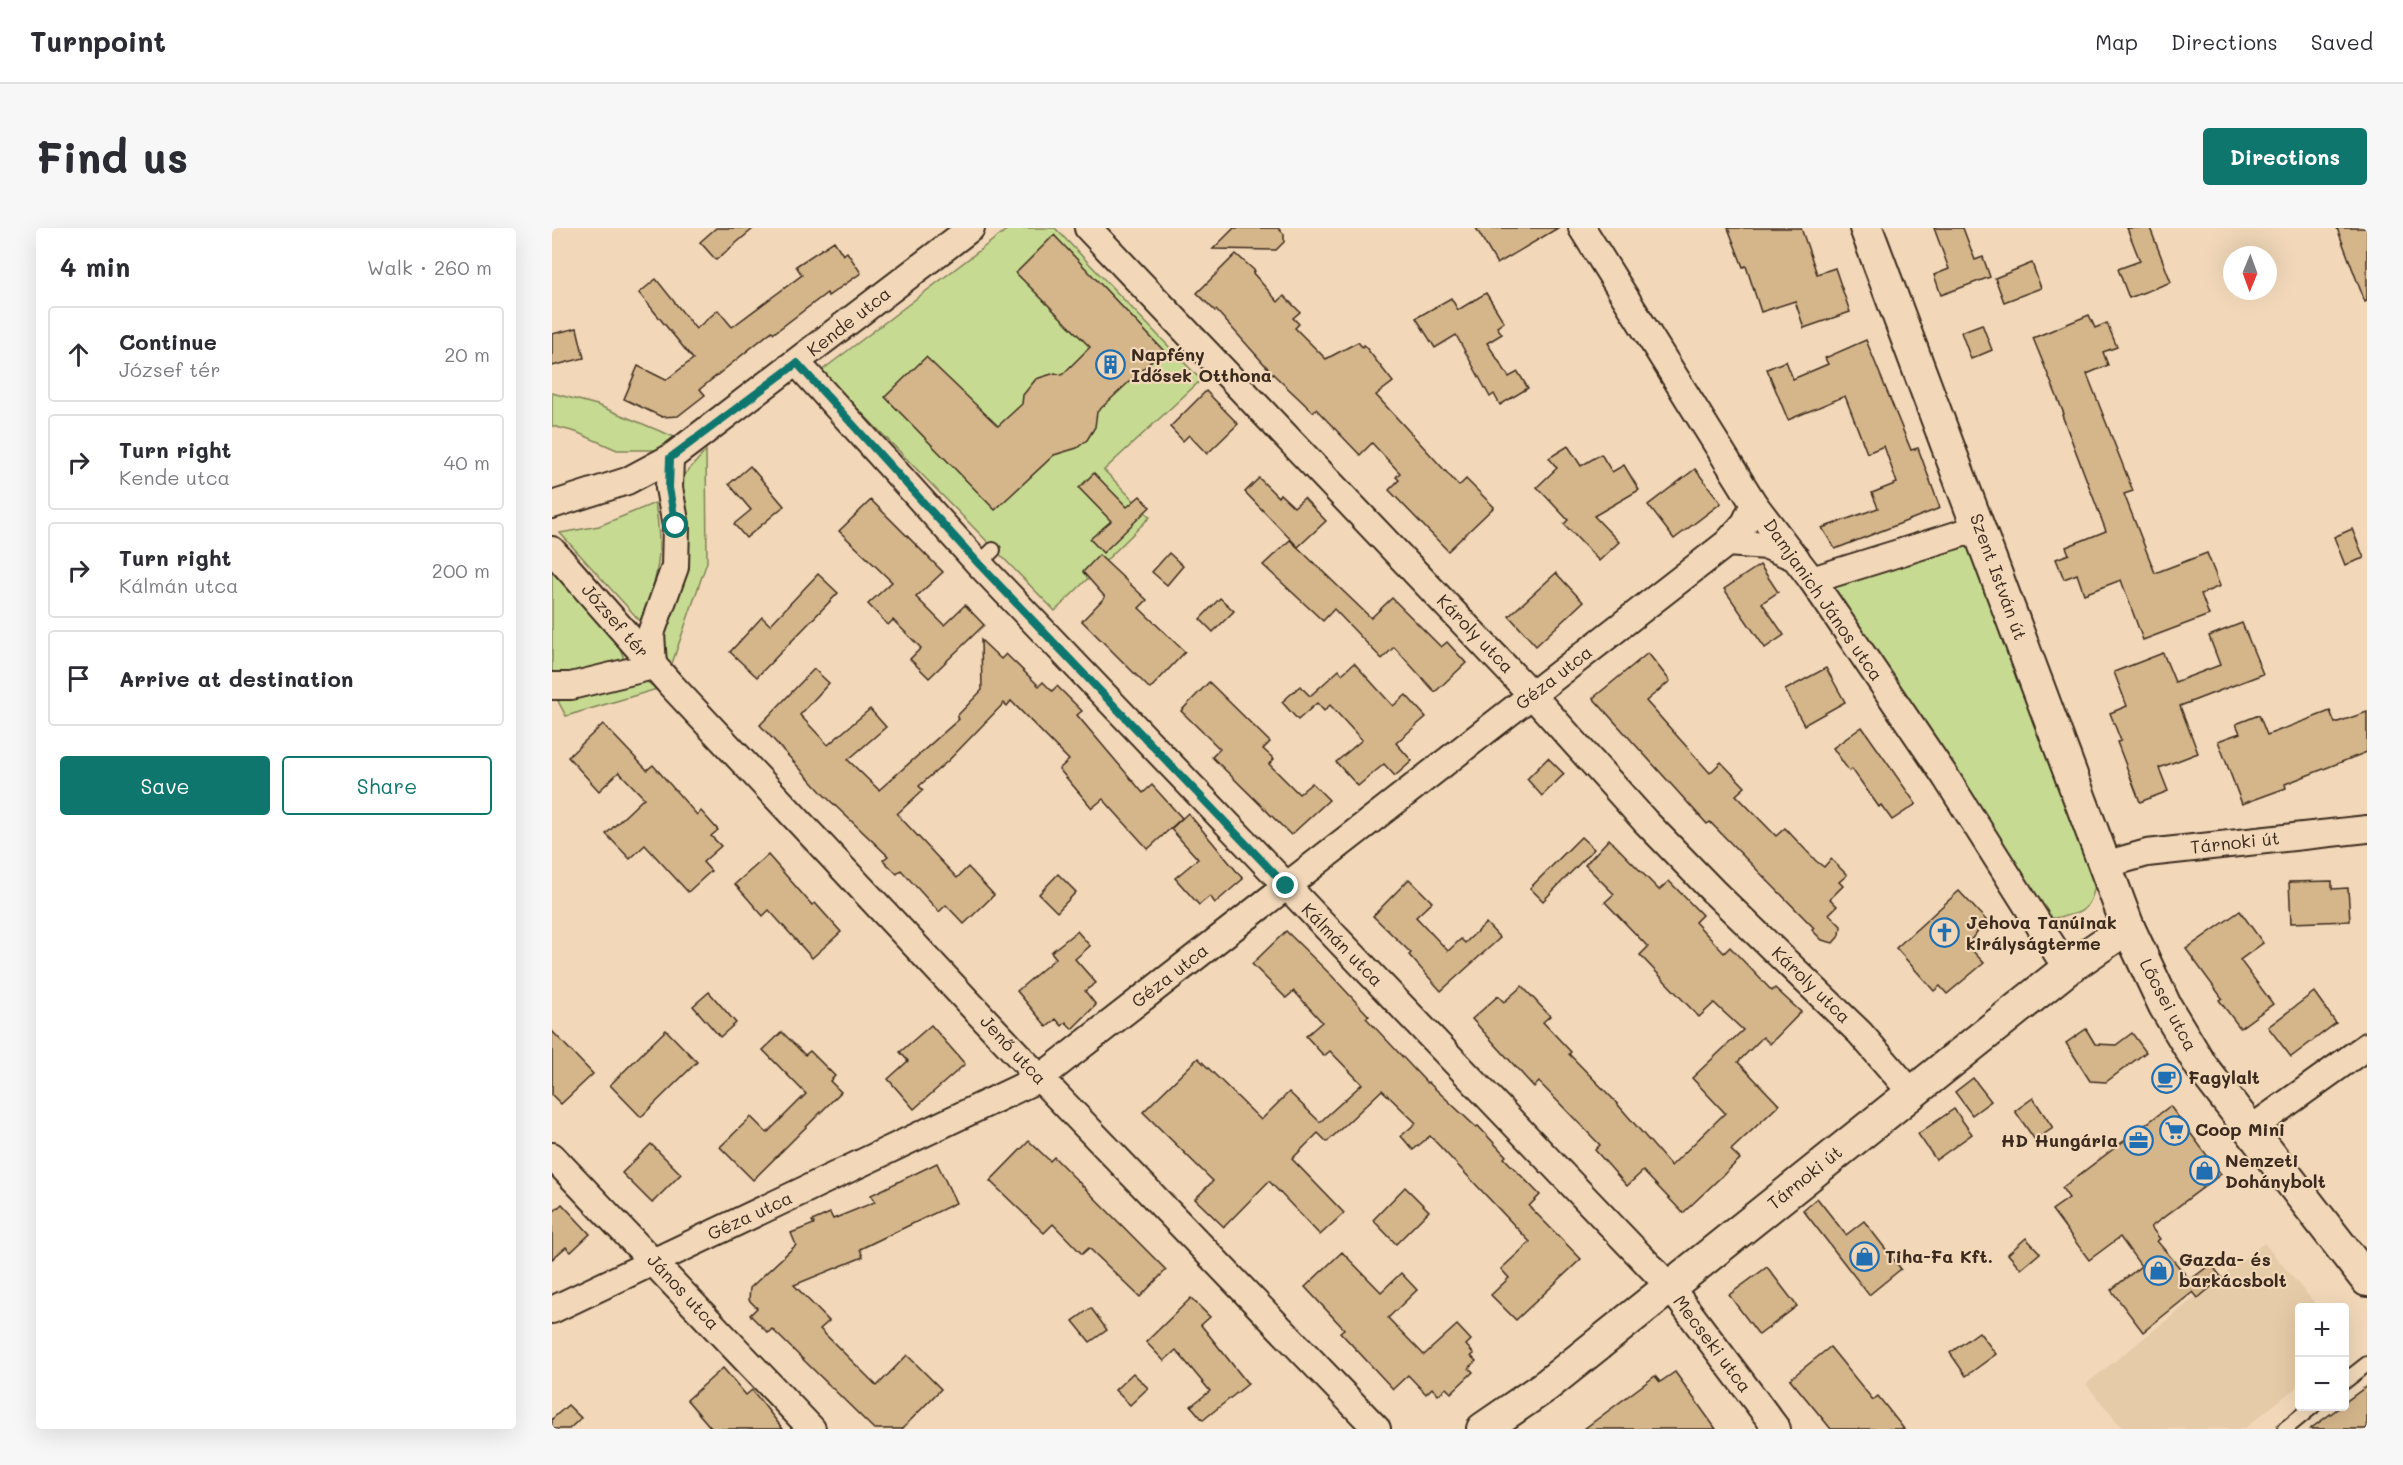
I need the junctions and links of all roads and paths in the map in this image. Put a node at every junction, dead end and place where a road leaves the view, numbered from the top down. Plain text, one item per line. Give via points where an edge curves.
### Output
1 (971, 228) edge
2 (1088, 228) edge
3 (1582, 228) edge
4 (1866, 228) edge
5 (797, 363) junction
6 (670, 458) junction
7 (1754, 504) junction
8 (552, 505) edge
9 (1979, 528) junction
10 (1727, 543) junction
11 (552, 550) edge
12 (1796, 558) junction
13 (1812, 580) junction
14 (654, 666) junction
15 (552, 686) edge
16 (1532, 695) junction
17 (2367, 829) edge
18 (2104, 865) junction
19 (1286, 886) junction
20 (2128, 927) junction
21 (2067, 969) junction
22 (2367, 1046) edge
23 (1040, 1078) junction
24 (1911, 1092) junction
25 (2251, 1129) junction
26 (552, 1156) edge
27 (654, 1261) junction
28 (2367, 1280) edge
29 (1670, 1287) junction
30 (552, 1310) edge
31 (2367, 1364) edge
32 (2349, 1378) edge
33 (2308, 1411) edge
34 (812, 1429) edge
35 (1377, 1429) edge
36 (1483, 1429) edge
37 (1777, 1429) edge
38 (2284, 1429) edge

1 - 5 street, Kende utca
2 - 16 street, Károly utca
3 - 7 street, Damjanich János utca
4 - 9 street, Szent István út
5 - 6 street, Kende utca
5 - 19 street, Kálmán utca via 986,557
6 - 8 street via 627,481
6 - 14 street, József tér via 675,567 651,633
7 - 10 street, Géza utca via 1745,524
7 - 12 street, Damjanich János utca
9 - 13 street
9 - 18 street, Szent István út
10 - 12 street via 1767,546
10 - 16 street, Géza utca
11 - 14 street, József tér
12 - 13 street, Damjanich János utca
13 - 21 street, Damjanich János utca via 1945,776
14 - 15 street, József tér via 571,686
14 - 23 street, Jenő utca
16 - 19 street, Géza utca
16 - 24 street, Károly utca via 1646,821 1860,1033
17 - 18 street, Tárnoki út via 2148,853
18 - 20 street, Szent István út
19 - 23 street, Géza utca
19 - 29 street, Kálmán utca
20 - 21 street, Tárnoki út
20 - 25 street, Lőcsei utca via 2165,1006 2195,1056
21 - 24 street, Tárnoki út
22 - 25 street
23 - 27 street, Géza utca
23 - 35 street, Jenő utca
24 - 29 street, Tárnoki út
25 - 28 street, Lőcsei utca
26 - 27 street, János utca
27 - 30 street, Géza utca
27 - 34 street, János utca
29 - 36 street, Tárnoki út via 1547,1385
29 - 37 street, Mecseki utca
31 - 32 lane
33 - 38 lane

